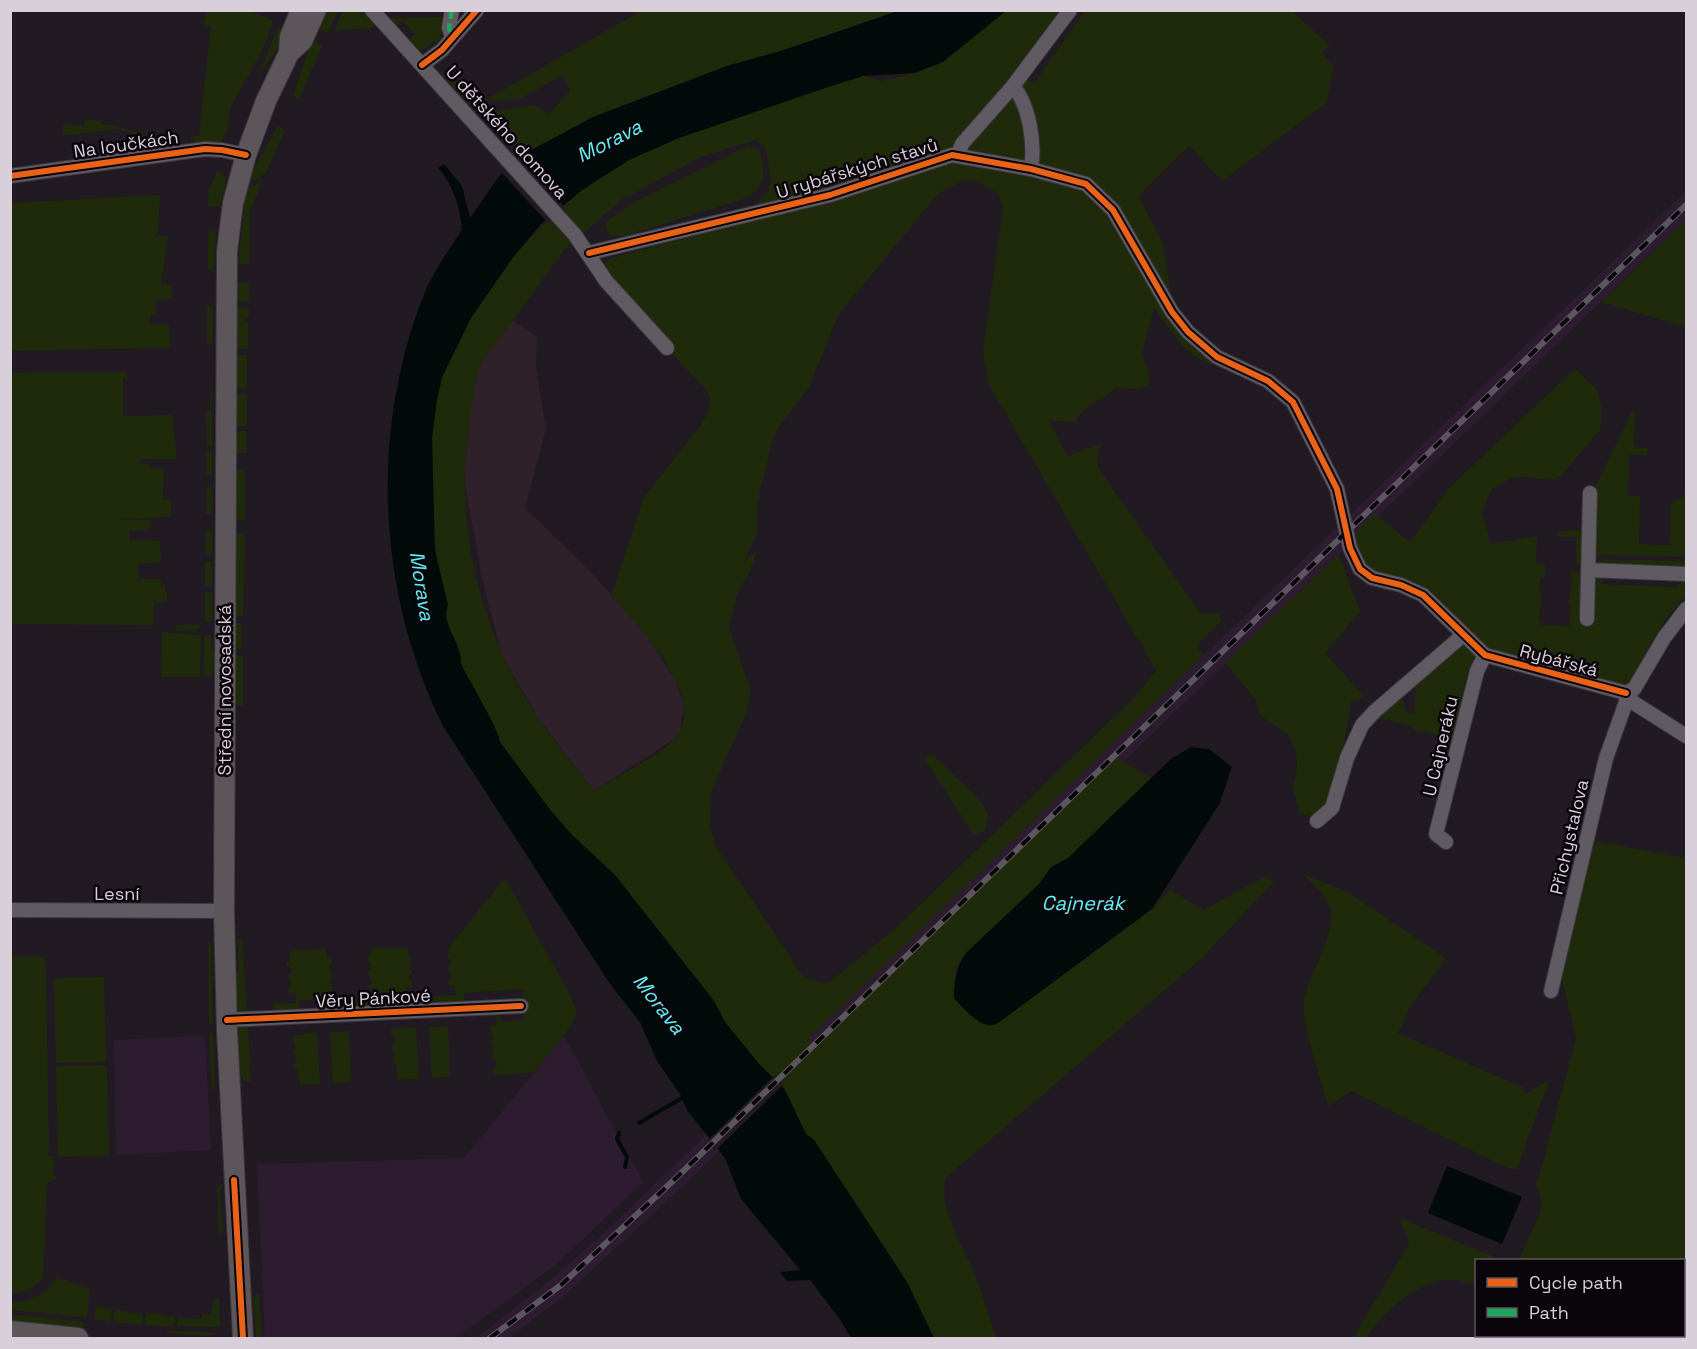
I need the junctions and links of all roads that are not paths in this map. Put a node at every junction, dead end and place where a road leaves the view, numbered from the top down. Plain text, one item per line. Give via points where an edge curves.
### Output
1 (301, 10) edge
2 (316, 10) edge
3 (372, 10) edge
4 (452, 10) edge
5 (1070, 10) edge
6 (472, 12) edge
7 (452, 36) junction
8 (289, 53) junction
9 (422, 65) junction
10 (1012, 86) junction
11 (246, 155) junction
12 (958, 155) junction
13 (1030, 169) junction
14 (10, 176) edge
15 (589, 253) junction
16 (667, 348) dead end
17 (1590, 493) dead end
18 (1588, 570) junction
19 (1686, 574) edge
20 (1686, 609) edge
21 (1587, 619) dead end
22 (1462, 636) junction
23 (1485, 655) junction
24 (1626, 693) junction
25 (1686, 736) edge
26 (1317, 821) dead end
27 (1446, 842) dead end
28 (10, 910) edge
29 (224, 911) junction
30 (1551, 991) dead end
31 (521, 1006) dead end
32 (227, 1020) junction
33 (10, 1331) edge
34 (78, 1338) edge
35 (243, 1338) edge

1 - 8 main road, Střední novosadská via 290,37
2 - 8 main road, Střední novosadská via 302,41
3 - 9 street, U dětského domova
4 - 7 street via 448,28
5 - 10 street, U rybářských stavů
6 - 7 street
7 - 9 street
8 - 11 main road, Střední novosadská
9 - 15 street, U dětského domova
10 - 12 street, U rybářských stavů via 962,144
10 - 13 street via 1029,124
11 - 14 street, Na loučkách via 205,149
11 - 29 main road, Střední novosadská via 231,217 226,283
12 - 13 street, U rybářských stavů
12 - 15 street, U rybářských stavů via 830,195
13 - 22 street, U rybářských stavů via 1069,177 1098,192 1188,332 1216,357 1268,381 1286,394 1304,421 1337,489 1357,566 1372,578 1423,595
15 - 16 street, U dětského domova via 606,281
17 - 18 street
18 - 19 street
18 - 21 street
20 - 24 street, Přichystalova via 1634,688
22 - 23 street, U rybářských stavů
22 - 26 street via 1362,725 1332,808
23 - 24 street, Rybářská
23 - 27 street, U Cajneráku via 1477,671 1436,834
24 - 25 street via 1634,703
24 - 30 street, Přichystalova via 1609,747
28 - 29 street, Lesní
29 - 32 main road, Střední novosadská
31 - 32 street, Věry Pánkové
32 - 35 main road, Střední novosadská
33 - 34 main road

